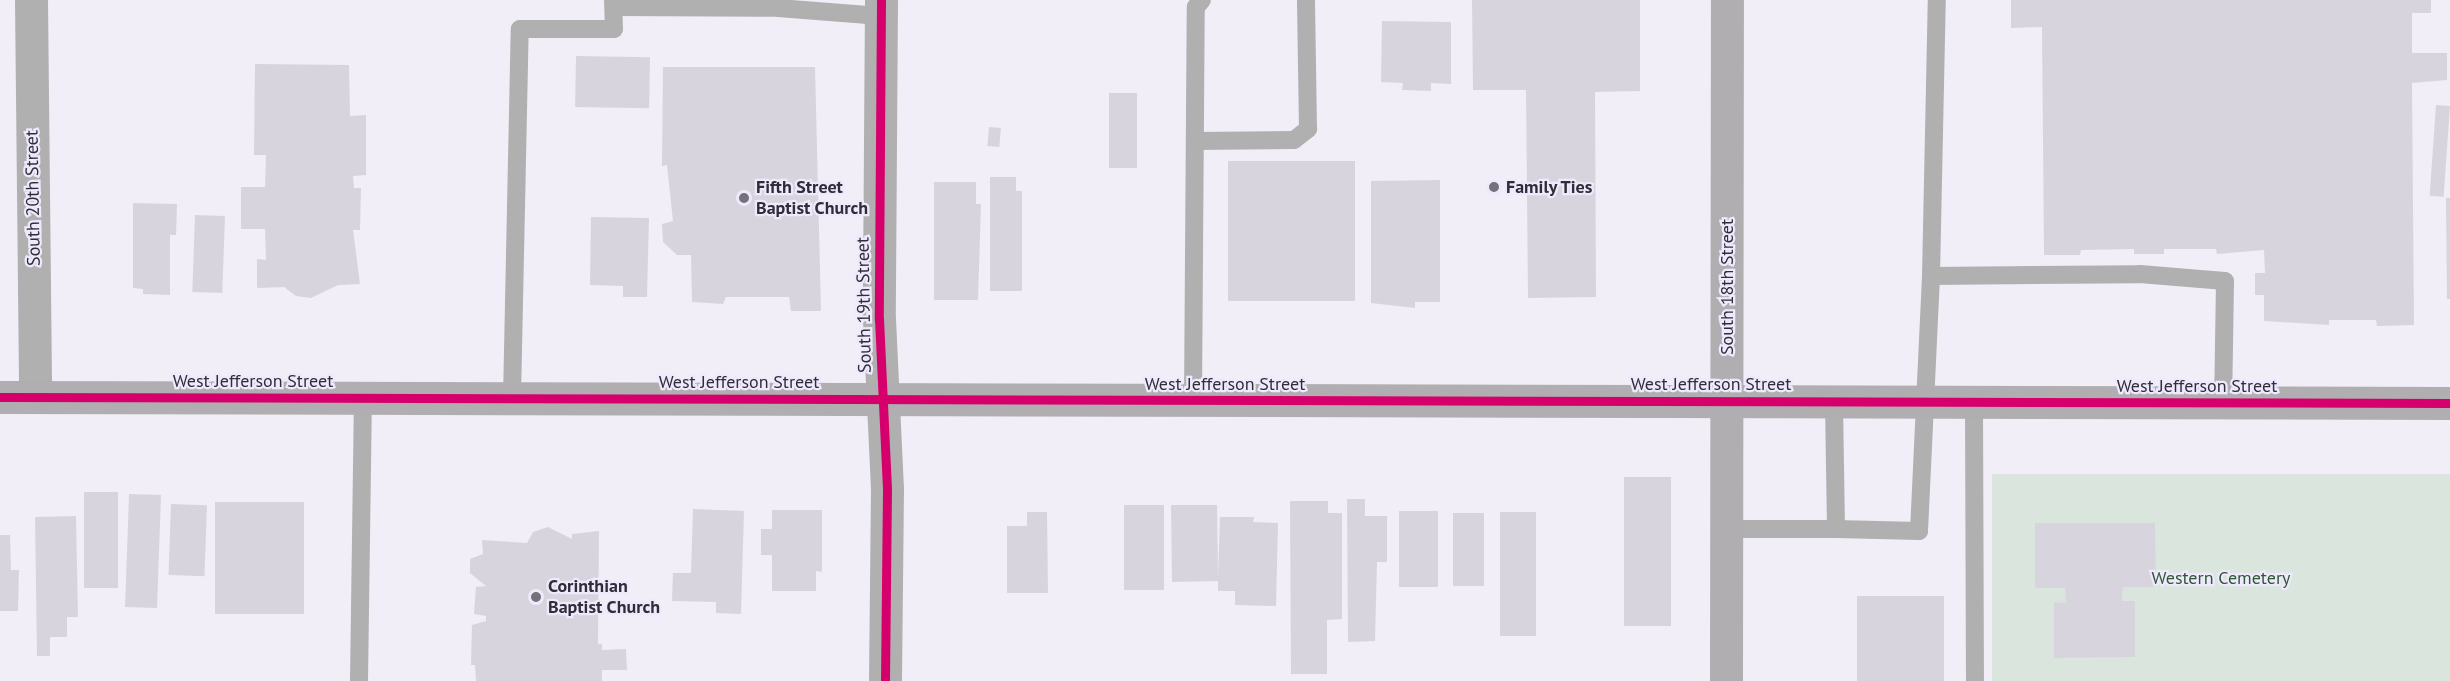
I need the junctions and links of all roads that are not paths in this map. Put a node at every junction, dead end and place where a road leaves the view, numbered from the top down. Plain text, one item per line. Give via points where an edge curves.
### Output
1 (31, 0) edge
2 (1202, 0) edge
3 (1306, 0) edge
4 (1728, 0) edge
5 (1937, 0) edge
6 (614, 4) edge
7 (881, 8) edge
8 (1195, 141) junction
9 (1931, 276) junction
10 (883, 396) junction
11 (0, 397) edge
12 (35, 397) junction
13 (363, 398) junction
14 (512, 398) junction
15 (1193, 400) junction
16 (1727, 400) junction
17 (1925, 401) junction
18 (1834, 402) junction
19 (1974, 402) junction
20 (2223, 403) junction
21 (2450, 404) edge
22 (1726, 529) junction
23 (1836, 529) junction
24 (358, 681) edge
25 (885, 681) edge
26 (1726, 681) edge
27 (1975, 681) edge

1 - 12 street, South 20th Street
2 - 8 lane via 1196,7
3 - 8 lane via 1308,129 1294,140
4 - 16 street, South 18th Street
5 - 9 lane
6 - 7 lane
6 - 14 lane via 614,29 520,29
7 - 10 street, South 19th Street via 879,319
8 - 15 lane
9 - 17 lane
9 - 20 lane via 2140,274 2225,281
10 - 14 street, West Jefferson Street
10 - 15 street, West Jefferson Street
10 - 25 street, South 19th Street via 887,489
11 - 12 street, West Jefferson Street
12 - 13 street, West Jefferson Street
13 - 14 street, West Jefferson Street
13 - 24 lane
15 - 16 street, West Jefferson Street
16 - 18 street, West Jefferson Street
16 - 22 street, South 18th Street
17 - 18 street, West Jefferson Street
17 - 19 street, West Jefferson Street
17 - 23 lane via 1919,531
18 - 23 lane
19 - 20 street, West Jefferson Street
19 - 27 lane
20 - 21 street, West Jefferson Street
22 - 23 lane
22 - 26 street, South 18th Street

